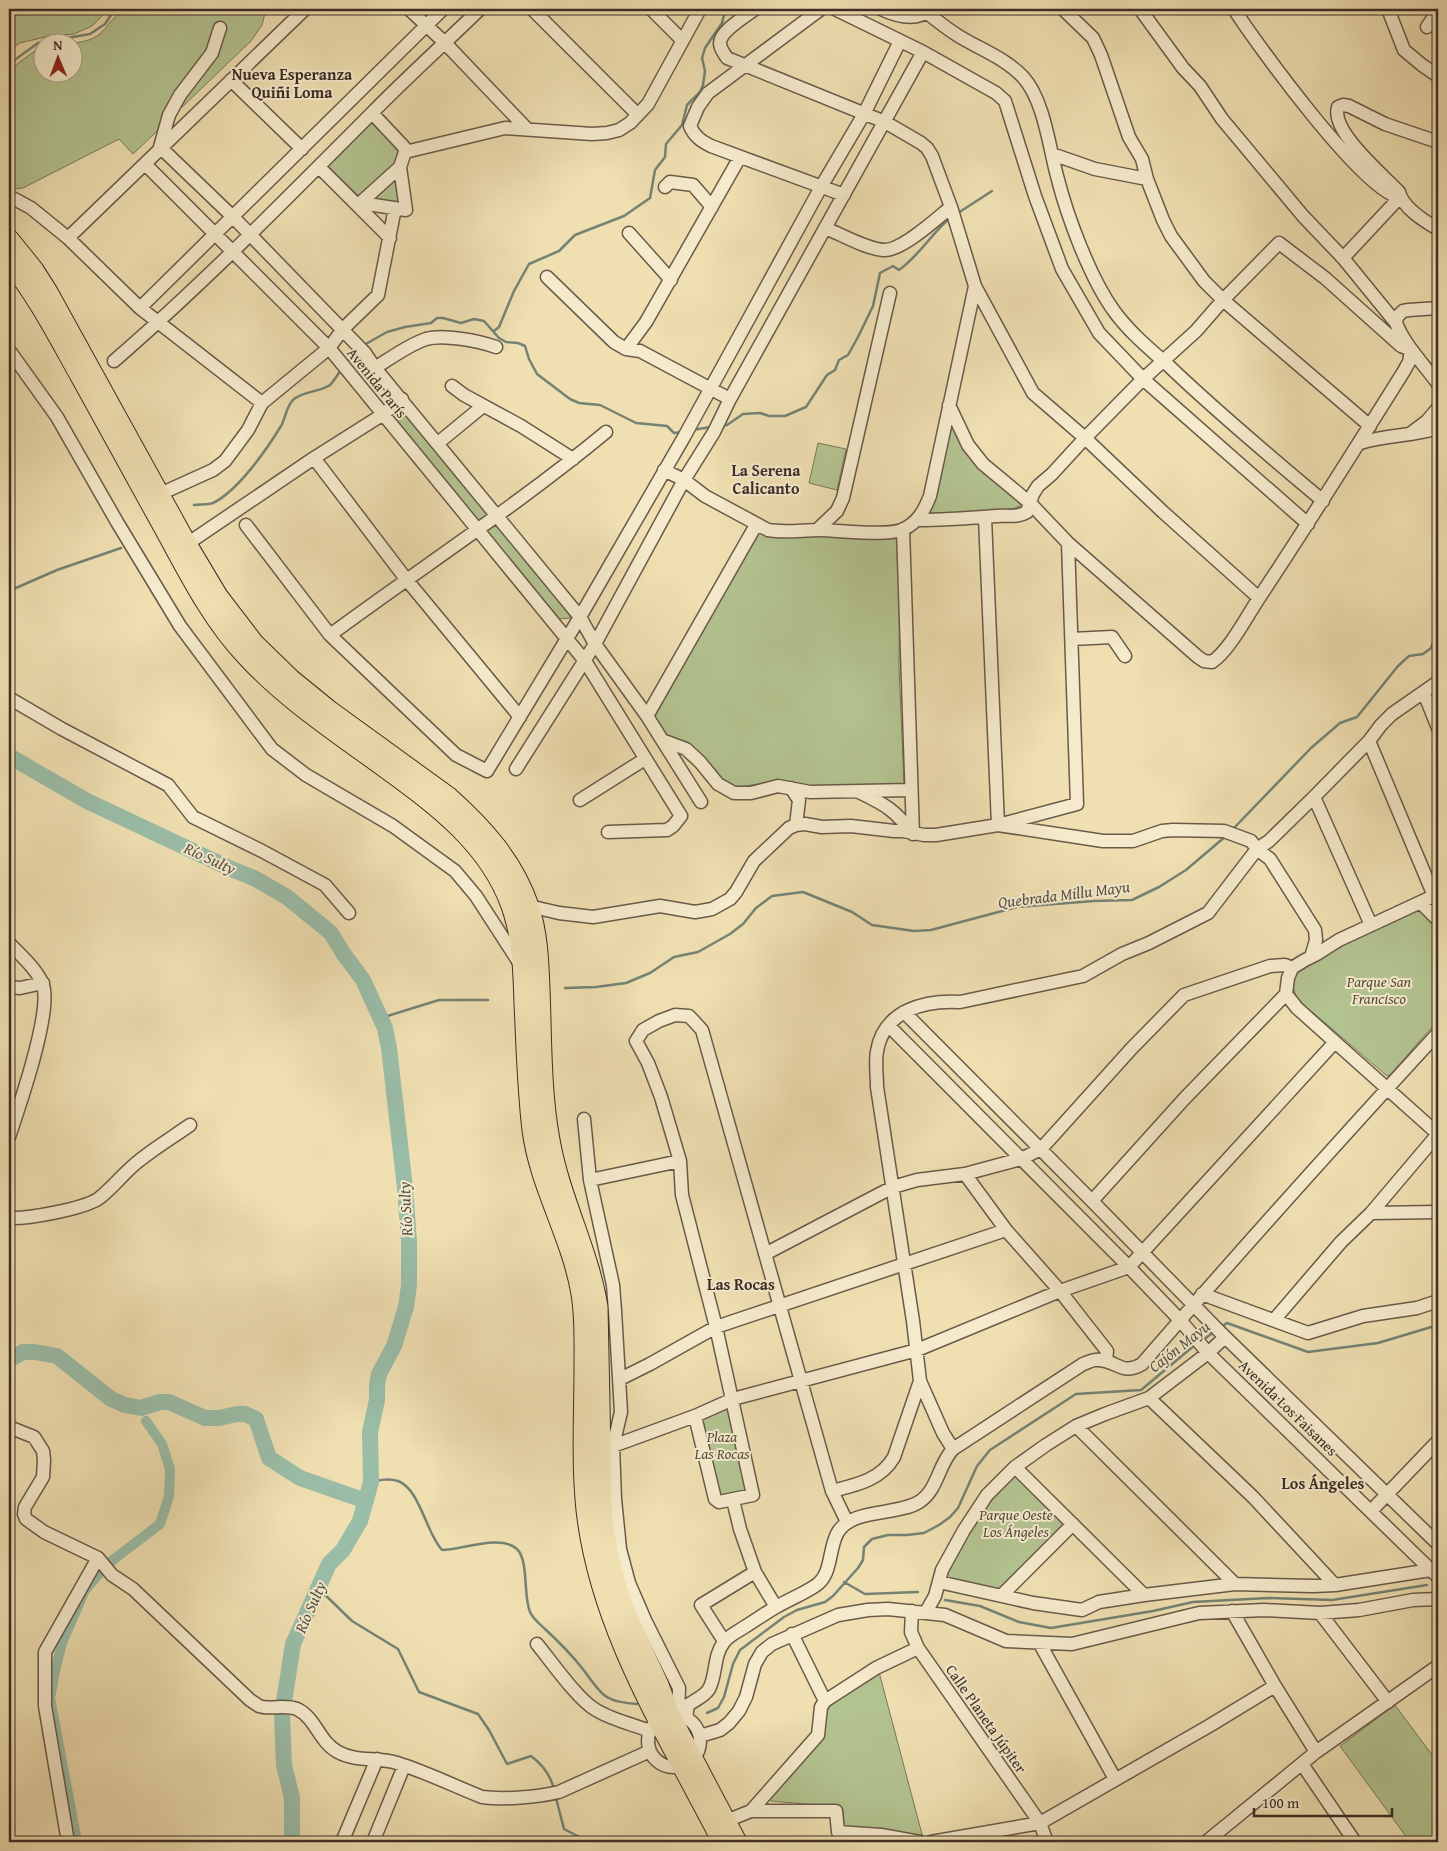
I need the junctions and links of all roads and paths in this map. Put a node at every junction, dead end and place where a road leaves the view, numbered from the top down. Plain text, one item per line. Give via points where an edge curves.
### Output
1 (305, 9) edge
2 (409, 9) edge
3 (444, 9) edge
4 (480, 9) edge
5 (532, 9) edge
6 (651, 9) edge
7 (700, 9) edge
8 (755, 9) edge
9 (821, 9) edge
10 (835, 9) edge
11 (881, 9) edge
12 (1063, 9) edge
13 (1140, 9) edge
14 (1234, 9) edge
15 (1388, 9) edge
16 (928, 10) edge
17 (1438, 10) edge
18 (426, 25) junction
19 (1427, 27) dead end
20 (220, 28) dead end
21 (682, 40) junction
22 (900, 41) junction
23 (445, 43) junction
24 (923, 52) junction
25 (746, 65) junction
26 (1438, 76) edge
27 (231, 80) junction
28 (372, 113) junction
29 (864, 114) junction
30 (638, 115) junction
31 (885, 122) junction
32 (526, 128) junction
33 (1438, 142) edge
34 (160, 148) junction
35 (302, 149) junction
36 (405, 152) junction
37 (1052, 154) junction
38 (740, 156) junction
39 (145, 164) junction
40 (319, 167) junction
41 (400, 167) junction
42 (1147, 179) junction
43 (665, 187) dead end
44 (821, 187) junction
45 (844, 195) junction
46 (9, 196) edge
47 (1400, 197) junction
48 (358, 205) junction
49 (712, 207) junction
50 (951, 207) junction
51 (395, 208) junction
52 (233, 217) junction
53 (825, 228) junction
54 (1438, 229) edge
55 (216, 234) junction
56 (249, 234) junction
57 (629, 234) dead end
58 (68, 238) junction
59 (390, 238) junction
60 (9, 239) edge
61 (232, 252) junction
62 (1342, 258) junction
63 (9, 261) edge
64 (547, 277) dead end
65 (671, 280) junction
66 (975, 286) junction
67 (890, 293) dead end
68 (1223, 300) junction
69 (140, 308) junction
70 (1438, 308) edge
71 (160, 321) junction
72 (1396, 323) junction
73 (343, 329) junction
74 (496, 347) dead end
75 (329, 348) junction
76 (626, 349) junction
77 (9, 350) edge
78 (1411, 350) junction
79 (114, 361) dead end
80 (1164, 362) junction
81 (375, 368) junction
82 (1143, 380) junction
83 (1438, 384) edge
84 (452, 386) dead end
85 (710, 388) junction
86 (402, 399) junction
87 (730, 399) junction
88 (262, 403) junction
89 (949, 405) junction
90 (483, 406) junction
91 (1438, 410) edge
92 (382, 415) junction
93 (1370, 426) junction
94 (1438, 428) edge
95 (606, 432) dead end
96 (1409, 434) junction
97 (1085, 438) junction
98 (438, 443) junction
99 (1360, 443) junction
100 (314, 458) junction
101 (573, 459) junction
102 (664, 470) junction
103 (684, 480) junction
104 (160, 494) junction
105 (1323, 501) junction
106 (1030, 503) junction
107 (496, 516) junction
108 (985, 518) junction
109 (918, 520) junction
110 (1308, 524) junction
111 (246, 525) dead end
112 (756, 525) junction
113 (903, 529) junction
114 (817, 530) junction
115 (478, 531) junction
116 (1068, 542) junction
117 (187, 544) junction
118 (406, 579) junction
119 (1259, 598) junction
120 (580, 617) junction
121 (330, 635) junction
122 (566, 637) junction
123 (1072, 639) junction
124 (595, 644) junction
125 (1125, 656) dead end
126 (585, 661) junction
127 (1438, 682) edge
128 (1424, 694) junction
129 (9, 698) edge
130 (647, 716) junction
131 (520, 717) junction
132 (1438, 728) edge
133 (662, 740) junction
134 (1368, 741) junction
135 (645, 759) junction
136 (516, 769) dead end
137 (791, 788) junction
138 (854, 790) junction
139 (911, 790) junction
140 (1314, 797) junction
141 (580, 800) dead end
142 (701, 802) dead end
143 (796, 825) junction
144 (998, 825) junction
145 (608, 832) dead end
146 (913, 834) junction
147 (1257, 849) junction
148 (1436, 895) edge
149 (1421, 903) junction
150 (529, 906) junction
151 (349, 913) dead end
152 (1438, 920) edge
153 (1371, 925) junction
154 (9, 944) edge
155 (1310, 956) junction
156 (522, 968) junction
157 (1292, 968) junction
158 (42, 983) junction
159 (9, 987) edge
160 (1286, 994) junction
161 (904, 1012) junction
162 (889, 1026) junction
163 (1438, 1033) edge
164 (1335, 1042) junction
165 (1387, 1089) junction
166 (584, 1120) dead end
167 (190, 1125) dead end
168 (1438, 1134) edge
169 (9, 1137) edge
170 (1040, 1149) junction
171 (1020, 1159) junction
172 (680, 1161) junction
173 (965, 1174) junction
174 (590, 1180) junction
175 (893, 1187) junction
176 (1092, 1201) junction
177 (1438, 1212) edge
178 (1371, 1214) junction
179 (9, 1218) edge
180 (1006, 1230) junction
181 (1142, 1252) junction
182 (766, 1254) junction
183 (903, 1265) junction
184 (1129, 1267) junction
185 (1060, 1291) junction
186 (1202, 1294) junction
187 (1438, 1301) edge
188 (1193, 1305) junction
189 (779, 1306) junction
190 (1180, 1320) junction
191 (1274, 1320) junction
192 (716, 1327) junction
193 (1220, 1332) junction
194 (1202, 1346) junction
195 (917, 1350) junction
196 (1106, 1361) junction
197 (620, 1379) junction
198 (800, 1380) junction
199 (920, 1381) junction
200 (1149, 1398) junction
201 (733, 1399) junction
202 (695, 1416) junction
203 (1076, 1426) junction
204 (9, 1427) edge
205 (1438, 1441) edge
206 (613, 1446) junction
207 (953, 1448) junction
208 (1015, 1467) junction
209 (832, 1491) junction
210 (1387, 1494) junction
211 (733, 1500) junction
212 (1372, 1510) junction
213 (847, 1522) junction
214 (1072, 1524) junction
215 (1438, 1542) edge
216 (98, 1558) junction
217 (1436, 1571) edge
218 (755, 1572) junction
219 (939, 1582) junction
220 (1236, 1584) junction
221 (1335, 1585) junction
222 (1144, 1594) junction
223 (1002, 1595) junction
224 (1438, 1599) edge
225 (776, 1607) junction
226 (912, 1611) junction
227 (1232, 1611) junction
228 (926, 1612) junction
229 (1320, 1612) junction
230 (792, 1634) junction
231 (724, 1641) junction
232 (537, 1644) dead end
233 (1040, 1644) junction
234 (918, 1648) junction
235 (1438, 1666) edge
236 (1275, 1686) junction
237 (825, 1701) junction
238 (1388, 1702) junction
239 (668, 1720) junction
240 (700, 1736) junction
241 (650, 1751) junction
242 (1316, 1752) junction
243 (377, 1759) junction
244 (687, 1762) junction
245 (1302, 1764) junction
246 (404, 1766) junction
247 (1115, 1779) junction
248 (751, 1811) junction
249 (726, 1821) junction
250 (1040, 1823) junction
251 (67, 1836) dead end
252 (342, 1842) edge
253 (374, 1842) edge
254 (722, 1842) edge
255 (737, 1842) edge
256 (920, 1842) edge
257 (931, 1842) edge
258 (1047, 1842) edge
259 (1206, 1842) edge
260 (1355, 1842) edge

1 - 27 street
2 - 18 street
3 - 18 street
4 - 23 street
5 - 30 street
6 - 21 street
7 - 21 street
8 - 25 street via 725,32 720,44 728,58
9 - 25 street
10 - 22 street
11 - 16 street via 912,17
12 - 42 street via 1093,38
13 - 62 street via 1222,118
14 - 47 street via 1319,124 1362,171 1394,197
15 - 26 street via 1404,50
16 - 37 street via 958,35 998,58 1024,78 1038,103
17 - 19 street
18 - 23 street
18 - 35 street
20 - 34 street via 212,53 169,114
21 - 30 street via 648,104
22 - 24 street
22 - 29 street
23 - 28 street
23 - 32 street
24 - 31 street
24 - 82 street via 996,93 1004,101 1062,269 1099,333
25 - 29 street
25 - 38 street via 708,93 690,126 700,140
27 - 34 street
27 - 35 street
28 - 36 street via 404,146
28 - 40 street
29 - 31 street
29 - 44 street
30 - 32 street via 619,130 607,133
31 - 45 street
31 - 50 street via 927,148
32 - 36 street via 493,129
33 - 47 street via 1385,124 1348,106 1338,107 1337,121
34 - 39 street
34 - 52 street, Avenida París
35 - 52 street
36 - 41 street
37 - 42 street via 1095,169
37 - 80 street via 1064,200 1099,285 1133,335
38 - 44 street
38 - 49 street
39 - 55 street, Avenida París
39 - 58 street
40 - 48 street
40 - 56 street
41 - 48 street
41 - 51 street via 406,210
42 - 68 street via 1171,236 1204,281
43 - 49 street via 670,182 693,185
44 - 45 street
44 - 85 street
45 - 53 street
46 - 58 street via 31,208
47 - 54 street
47 - 62 street
48 - 51 street
48 - 59 street
49 - 65 street
50 - 53 street via 916,236 892,249 862,244
50 - 66 street
51 - 59 street
52 - 55 street
52 - 56 street, Avenida París
53 - 87 street
55 - 61 street, Avenida París
55 - 69 street
56 - 61 street
56 - 73 street, Avenida París
57 - 65 street
58 - 69 street
59 - 73 street via 378,294
60 - 104 highway via 48,292
61 - 71 street
61 - 75 street, Avenida París
62 - 72 street
63 - 156 highway via 48,318 214,617 262,673 428,799 480,849 510,903 518,930
64 - 76 street via 614,342
65 - 76 street
66 - 89 street
66 - 97 street via 1034,394
67 - 114 street via 843,498 837,511
68 - 78 street via 1279,243 1325,278 1401,346
68 - 80 street
68 - 93 street
69 - 71 street
70 - 72 street via 1403,311
71 - 79 street
71 - 88 street
72 - 78 street
73 - 75 street
73 - 81 street, Avenida París
74 - 81 street via 429,338
75 - 88 street
75 - 92 street, Avenida París
76 - 85 street via 640,351
77 - 156 street via 57,417 180,626 272,749 306,775 393,826 455,871 476,896
78 - 83 street
78 - 93 street via 1409,362
80 - 82 street
80 - 105 street
81 - 86 street, Avenida París
82 - 97 street
82 - 110 street
84 - 90 street
85 - 87 street
85 - 102 street
86 - 92 street
86 - 98 street, Avenida París
87 - 103 street via 717,427
88 - 104 street via 226,461
89 - 106 street via 973,453
89 - 109 street via 930,496
90 - 98 street
90 - 101 street
91 - 96 street
92 - 100 street
92 - 115 street, Avenida París
93 - 99 street
94 - 96 street
95 - 101 street
96 - 99 street
97 - 106 street via 1038,486
97 - 119 street
98 - 107 street, Avenida París
99 - 105 street
100 - 117 street
100 - 118 street
101 - 107 street
102 - 103 street
102 - 120 street
103 - 112 street via 704,496
103 - 124 street
104 - 117 highway
105 - 110 street
106 - 108 street via 1027,512 1020,516
106 - 116 street
107 - 115 street
107 - 120 street, Avenida París
108 - 109 street
108 - 144 street
109 - 113 street
110 - 119 street
111 - 121 street
112 - 114 street via 780,532
112 - 130 street
113 - 114 street via 896,532
113 - 139 street
115 - 118 street
115 - 122 street, Avenida París
116 - 119 street via 1204,661 1212,662 1223,652
116 - 123 street
117 - 150 highway via 224,604 254,643 328,710 449,798 474,820 513,871
118 - 121 street
118 - 131 street
120 - 122 street
120 - 124 street, Avenida París
121 - 131 street via 456,756 487,771
122 - 126 street, Avenida París
122 - 131 street
123 - 125 street via 1112,637
123 - 144 street via 1077,804
124 - 126 street
124 - 130 street, Avenida París
126 - 135 street, Avenida París
126 - 136 street
127 - 128 street
128 - 132 street
128 - 134 street via 1380,724
129 - 151 street via 168,785 194,818 325,885
130 - 133 street, Avenida París
133 - 137 street via 686,748 718,784 734,793 751,793 778,786
133 - 142 street, Avenida París
134 - 140 street
134 - 148 street
135 - 141 street
135 - 145 street, Avenida París via 681,816 667,830
137 - 138 street via 810,792
137 - 143 street via 799,800
138 - 139 street
138 - 146 street via 899,815
139 - 146 street
140 - 147 street
140 - 153 street
143 - 146 street via 851,826
143 - 150 street via 754,861 730,898 712,909 695,912 660,906 593,917
144 - 146 street via 936,835
144 - 147 street via 1121,842 1162,831 1224,831 1251,841
147 - 155 street via 1270,859 1315,930 1315,948
147 - 161 street via 1208,913 1083,976 960,1002 920,1005
148 - 149 street
149 - 152 street
149 - 153 street
150 - 239 highway via 538,956 547,1126 559,1178 595,1285 598,1308 603,1526 623,1606 659,1685
153 - 155 street
154 - 158 street
155 - 157 street
156 - 239 highway via 530,1110 536,1155 581,1292 584,1483 595,1563 611,1617
157 - 160 street
157 - 170 street via 1270,966 1184,995
158 - 159 street
158 - 169 street via 44,1000 38,1041
160 - 164 street
160 - 176 street
161 - 162 street
161 - 170 street, Avenida Los Faisanes
162 - 171 street, Avenida Los Faisanes
162 - 175 street via 876,1052 877,1087
163 - 165 street
164 - 165 street
164 - 181 street
165 - 168 street
165 - 186 street
166 - 174 street
167 - 179 street via 139,1160 89,1203 35,1216
168 - 178 street
170 - 171 street
170 - 176 street, Avenida Los Faisanes
171 - 173 street
171 - 184 street, Avenida Los Faisanes
172 - 174 street
172 - 182 street via 662,1097 636,1041 643,1030 675,1014 689,1016 702,1030
172 - 192 street via 682,1195
173 - 175 street via 917,1180
173 - 180 street
174 - 197 street via 612,1285
175 - 182 street
175 - 183 street
176 - 181 street, Avenida Los Faisanes
177 - 178 street
178 - 191 street via 1340,1242
180 - 183 street
180 - 185 street
181 - 184 street
181 - 188 street, Avenida Los Faisanes
182 - 189 street
183 - 189 street
183 - 195 street
184 - 185 street
184 - 190 street, Avenida Los Faisanes
185 - 195 street
185 - 196 street via 1106,1351
186 - 188 street
186 - 191 street
187 - 191 street via 1417,1308 1363,1316 1308,1334
188 - 190 street
188 - 193 street, Avenida Los Faisanes
189 - 192 street
189 - 198 street
190 - 194 street, Avenida Los Faisanes
190 - 196 street via 1134,1370 1124,1370
192 - 197 street
192 - 201 street
193 - 194 street
193 - 210 street, Avenida Los Faisanes
194 - 200 street
194 - 212 street, Avenida Los Faisanes
195 - 198 street
195 - 199 street
196 - 207 street via 1084,1364
197 - 206 street via 621,1412
198 - 201 street
198 - 209 street
199 - 207 street
199 - 209 street via 888,1466 877,1476
200 - 203 street
200 - 221 street via 1253,1497
201 - 202 street
201 - 211 street via 752,1494
202 - 206 street
202 - 211 street via 715,1499 719,1502
203 - 208 street
203 - 220 street
204 - 216 street via 34,1437 43,1451 43,1477 25,1507 26,1519 44,1532
205 - 210 street
206 - 239 street via 620,1549 645,1620 679,1688
207 - 213 street via 942,1463 936,1483 919,1502 904,1509 857,1517
208 - 214 street
208 - 219 street via 987,1495 964,1530
209 - 213 street
210 - 212 street
210 - 215 street, Avenida Los Faisanes
211 - 218 street
212 - 217 street, Avenida Los Faisanes
213 - 225 street via 838,1532 824,1578 817,1586
214 - 222 street
214 - 223 street
216 - 243 street via 112,1575 133,1589 250,1700 261,1707 292,1707 308,1716 328,1746 338,1753 366,1760
216 - 251 street via 45,1652 45,1706
217 - 221 street
218 - 225 street
218 - 231 street via 701,1605
219 - 223 street
219 - 228 street
220 - 221 street
220 - 222 street
222 - 223 street via 1099,1602 1082,1610
224 - 229 street
225 - 231 street
226 - 228 street
226 - 230 street via 868,1610 838,1615
226 - 234 street, Calle Planeta Júpiter via 911,1632
227 - 229 street
227 - 233 street via 1200,1613 1072,1644
227 - 236 street
228 - 233 street via 945,1615 1006,1641
229 - 238 street
230 - 237 street
230 - 240 street via 762,1652 755,1664 746,1697 729,1723 720,1730
231 - 239 street via 714,1664 709,1689
232 - 239 street via 595,1710 617,1720
233 - 247 street
234 - 237 street via 876,1668
234 - 250 street, Calle Planeta Júpiter
235 - 238 street
236 - 242 street
236 - 247 street
237 - 248 street via 821,1707 818,1735
238 - 242 street
239 - 240 street via 696,1726
239 - 241 street via 648,1743
239 - 244 highway
240 - 244 street via 699,1750
241 - 244 street via 655,1759 671,1767
241 - 246 street via 559,1792 494,1799
242 - 245 street
243 - 246 street
243 - 252 street
244 - 249 highway
244 - 254 highway
245 - 259 street
245 - 260 street
246 - 253 street
247 - 250 street
248 - 249 street
248 - 256 street via 836,1811 838,1832
249 - 255 highway
250 - 257 street
250 - 258 street, Calle Planeta Júpiter

